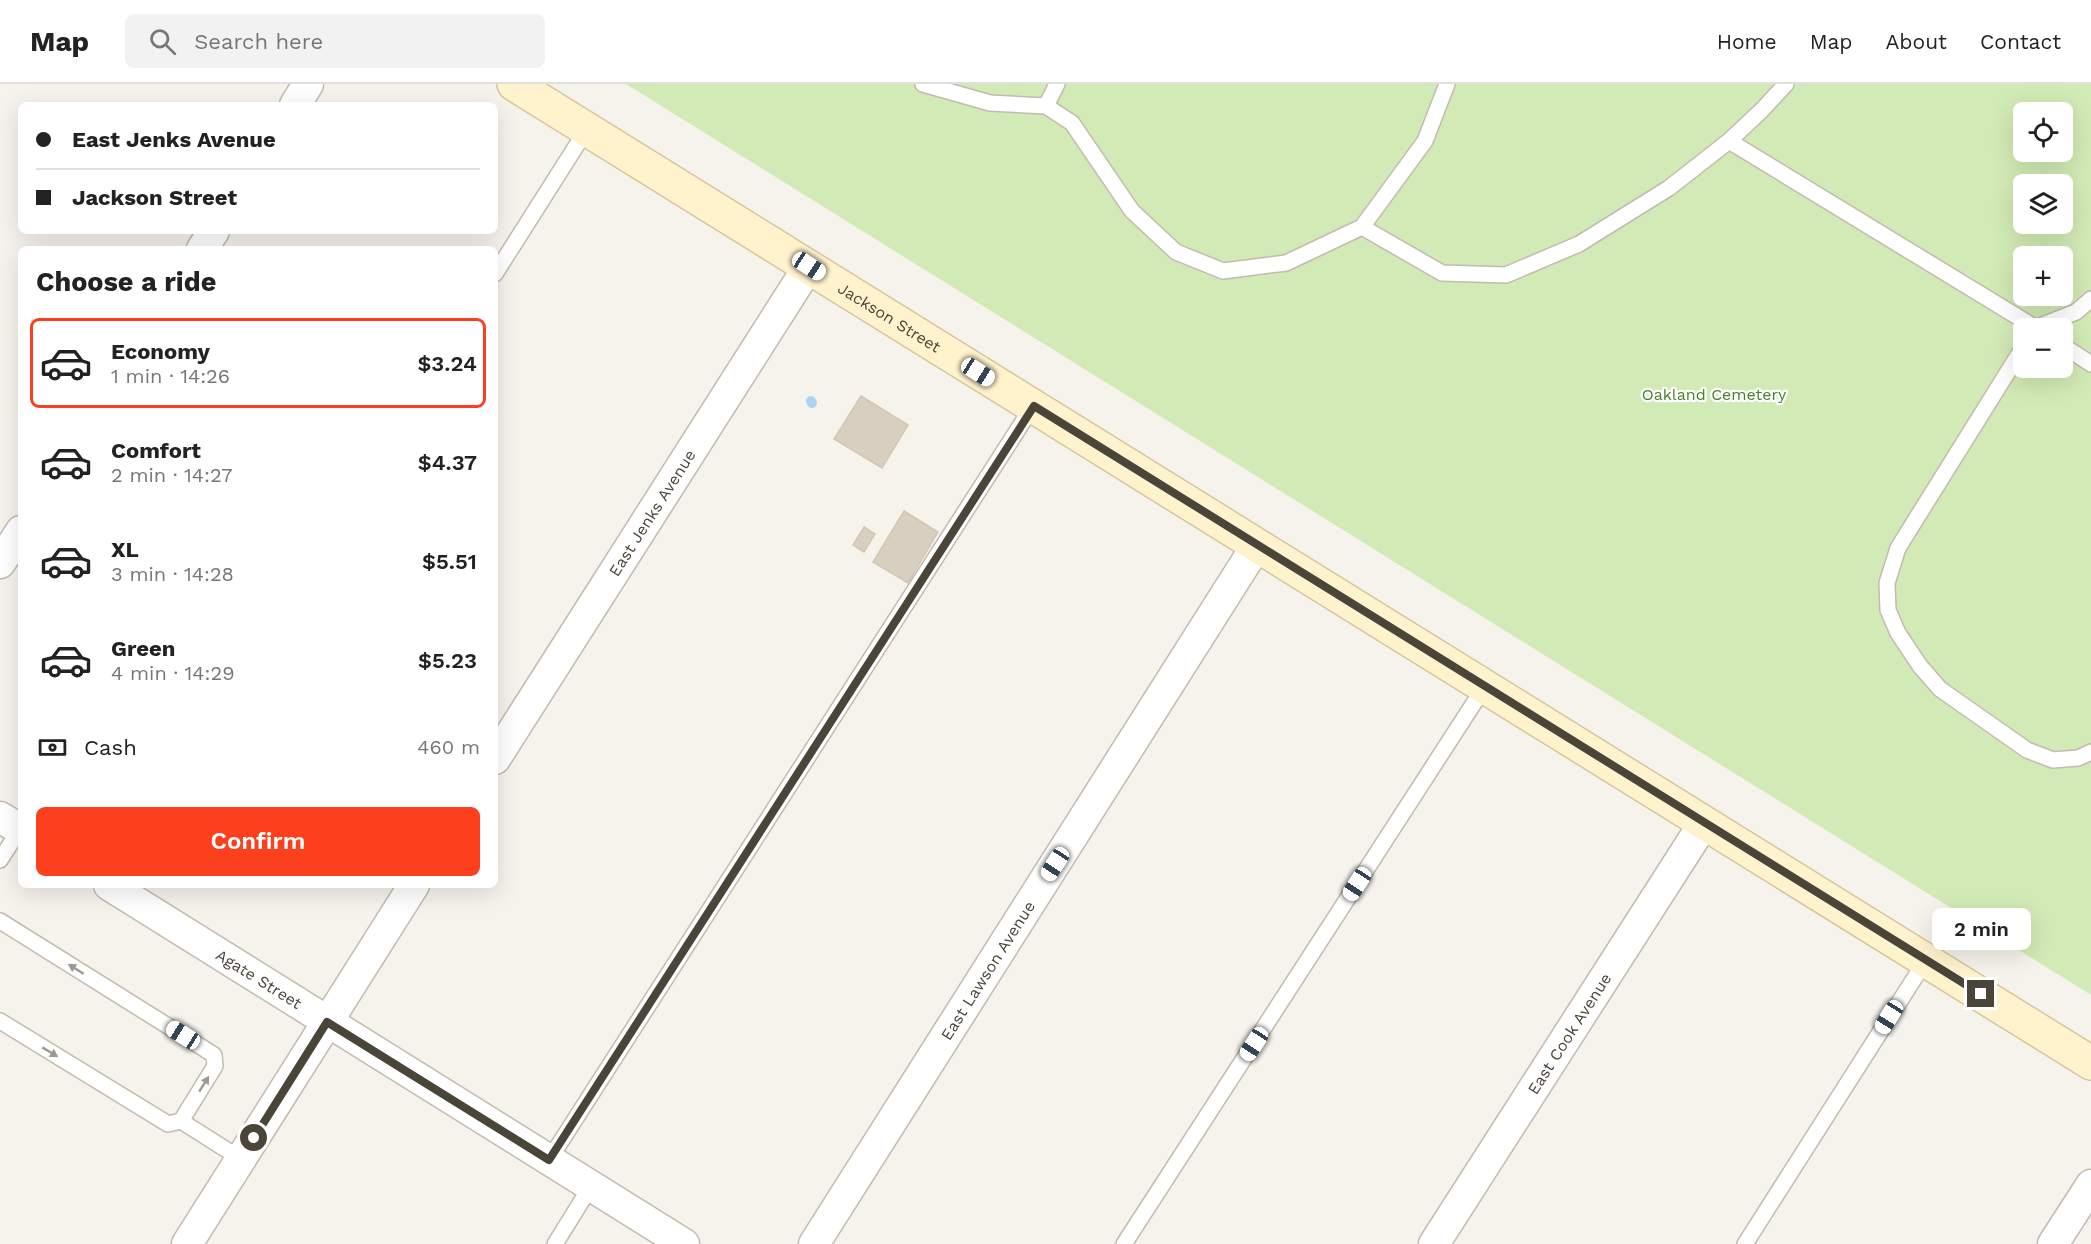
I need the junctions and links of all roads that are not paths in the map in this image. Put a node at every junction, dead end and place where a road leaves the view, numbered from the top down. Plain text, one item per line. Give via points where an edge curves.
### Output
1 (308, 84) edge
2 (514, 84) edge
3 (923, 84) edge
4 (1057, 84) edge
5 (1447, 84) edge
6 (1786, 84) edge
7 (297, 102) edge
8 (1046, 106) junction
9 (587, 129) junction
10 (1729, 141) junction
11 (1362, 227) junction
12 (809, 266) junction
13 (498, 269) edge
14 (2091, 299) edge
15 (2019, 318) edge
16 (2061, 318) edge
17 (2073, 352) edge
18 (2091, 363) edge
19 (2013, 364) edge
20 (1034, 406) junction
21 (18, 536) edge
22 (1257, 545) junction
23 (0, 563) edge
24 (1485, 686) junction
25 (2091, 752) edge
26 (498, 754) edge
27 (1704, 823) junction
28 (14, 825) edge
29 (0, 860) edge
30 (115, 888) edge
31 (412, 888) edge
32 (0, 921) edge
33 (1926, 960) junction
34 (0, 1021) edge
35 (327, 1022) junction
36 (2091, 1063) edge
37 (181, 1121) junction
38 (241, 1158) junction
39 (549, 1160) junction
40 (2091, 1185) edge
41 (591, 1186) junction
42 (187, 1244) edge
43 (555, 1244) edge
44 (684, 1244) edge
45 (814, 1244) edge
46 (1124, 1244) edge
47 (1434, 1244) edge
48 (1745, 1244) edge
49 (2053, 1244) edge

1 - 7 street
2 - 9 street, Jackson Street
3 - 8 lane via 990,103
4 - 8 lane
5 - 11 lane via 1425,141
6 - 10 lane
8 - 11 lane via 1071,123 1132,211 1176,252 1222,271 1286,263
9 - 12 street, Jackson Street
9 - 13 lane
10 - 11 lane via 1669,188 1579,244 1506,275 1442,273
10 - 15 lane
12 - 20 street, Jackson Street
12 - 26 street, East Jenks Avenue
14 - 16 lane via 2076,312
17 - 18 lane
19 - 25 lane via 1898,548 1887,583 1888,610 1898,633 1940,689 2027,750 2053,760 2078,758
20 - 22 street, Jackson Street
20 - 39 lane
21 - 23 street
22 - 24 street, Jackson Street
22 - 45 street, East Lawson Avenue
24 - 27 street, Jackson Street
24 - 46 lane
27 - 33 street, Jackson Street
27 - 47 street, East Cook Avenue
28 - 29 lane
30 - 35 street, Agate Street
31 - 35 street
37 -> 32 lane via 215,1066 214,1055
33 - 36 street, Jackson Street
33 - 48 lane
34 -> 37 lane via 168,1124
35 - 38 street
35 - 39 street, Agate Street
37 - 38 lane
38 - 42 street
39 - 41 street, Agate Street
40 - 49 street
41 - 43 lane
41 - 44 street, Agate Street

